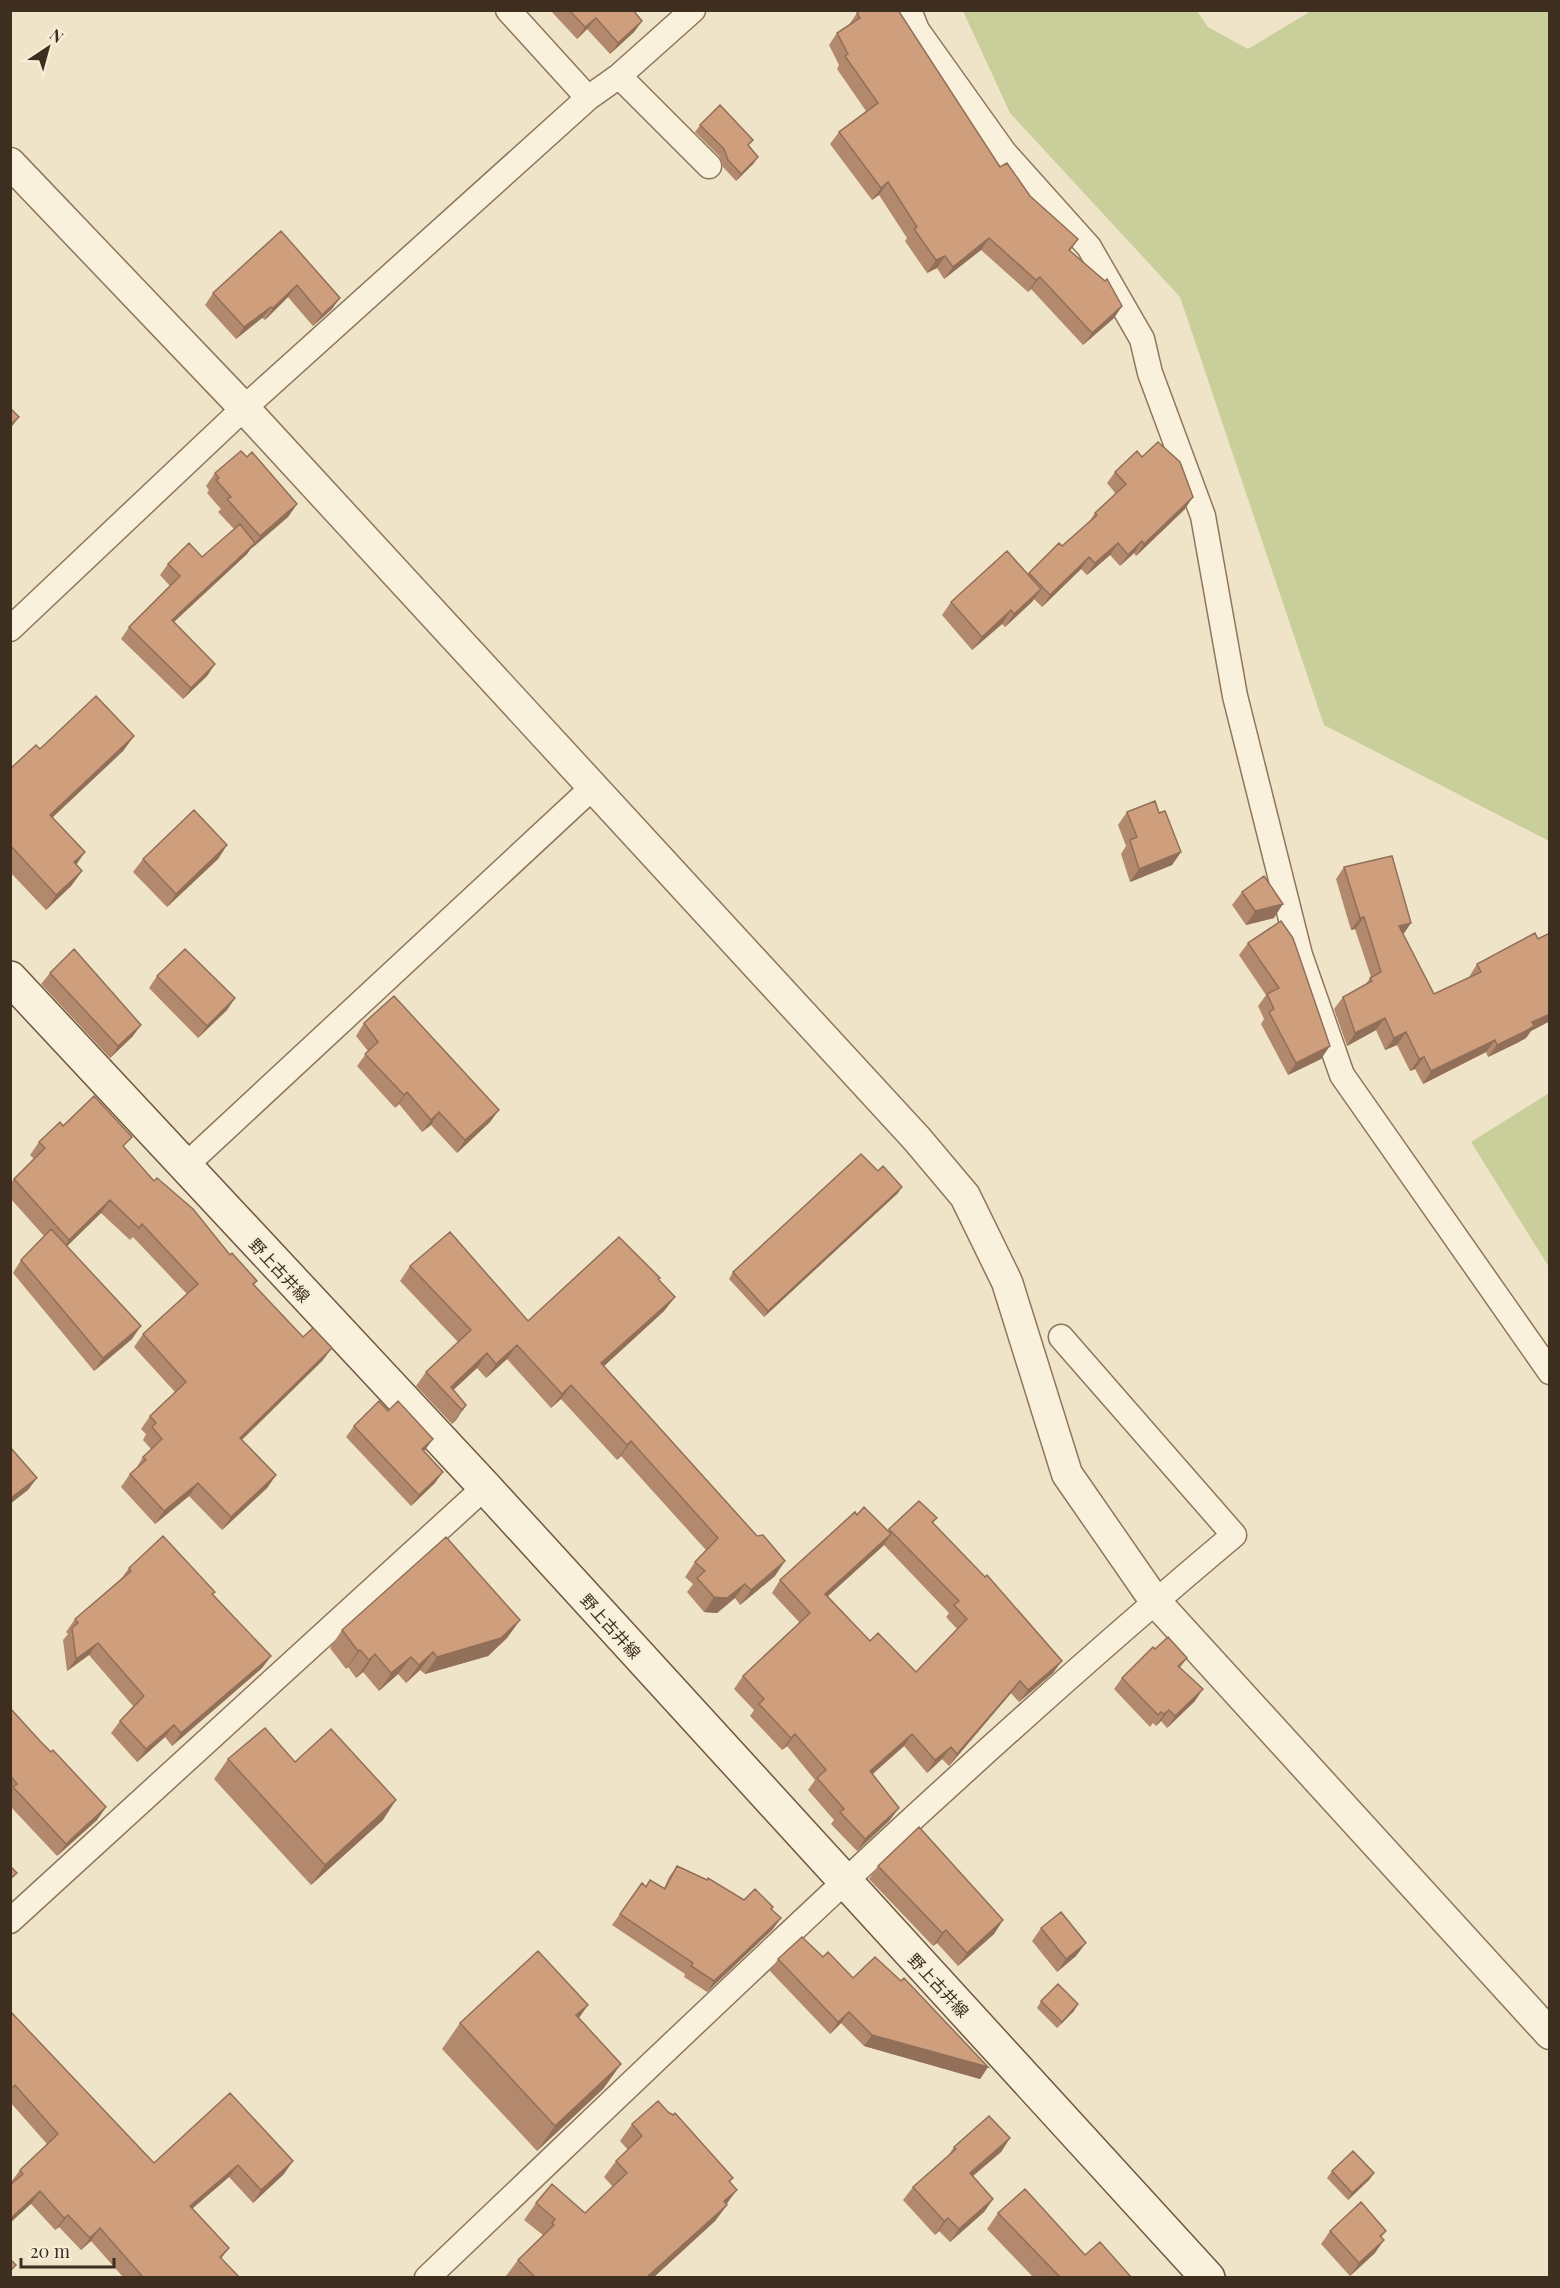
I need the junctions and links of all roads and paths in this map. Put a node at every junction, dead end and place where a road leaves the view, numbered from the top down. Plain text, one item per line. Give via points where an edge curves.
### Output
1 (508, 10) edge
2 (693, 10) edge
3 (909, 10) edge
4 (619, 76) junction
5 (588, 98) junction
6 (10, 163) edge
7 (709, 166) dead end
8 (244, 408) junction
9 (10, 629) edge
10 (593, 787) junction
11 (10, 978) edge
12 (183, 1167) junction
13 (1061, 1337) dead end
14 (1550, 1372) edge
15 (485, 1487) junction
16 (1155, 1601) junction
17 (844, 1881) junction
18 (10, 1921) edge
19 (1550, 2034) edge
20 (427, 2277) edge
21 (1208, 2277) edge

1 - 5 street
2 - 4 street
3 - 14 street via 917,30 1004,152 1089,247 1142,339 1150,373 1203,516 1235,696 1300,955 1342,1075
4 - 5 street
4 - 7 street
5 - 8 street
6 - 8 street
8 - 9 street
8 - 10 street
10 - 12 street
10 - 16 street via 965,1196 1007,1282 1067,1474
11 - 12 main road, 野上古井線
12 - 15 main road, 野上古井線
13 - 16 street via 1234,1535
15 - 17 main road, 野上古井線
15 - 18 street
16 - 17 street
16 - 19 street
17 - 20 street
17 - 21 main road, 野上古井線

